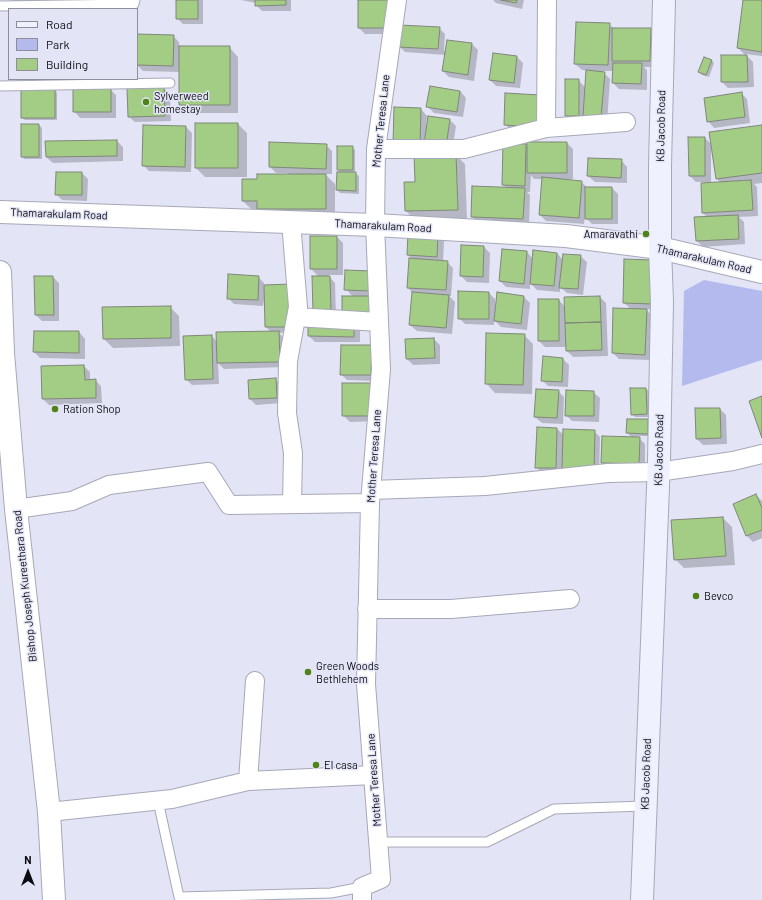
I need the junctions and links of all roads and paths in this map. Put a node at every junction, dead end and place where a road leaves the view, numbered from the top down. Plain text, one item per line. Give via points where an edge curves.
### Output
1 (135, 0) edge
2 (397, 0) edge
3 (547, 0) edge
4 (664, 0) edge
5 (0, 6) edge
6 (170, 83) dead end
7 (0, 86) edge
8 (626, 122) dead end
9 (546, 128) junction
10 (376, 149) junction
11 (0, 212) edge
12 (291, 222) junction
13 (375, 225) junction
14 (660, 248) junction
15 (0, 272) edge
16 (762, 272) edge
17 (296, 317) junction
18 (379, 322) junction
19 (2, 354) edge
20 (762, 454) edge
21 (658, 472) junction
22 (370, 496) junction
23 (292, 504) junction
24 (16, 509) junction
25 (570, 599) dead end
26 (367, 609) junction
27 (255, 681) dead end
28 (373, 775) junction
29 (248, 780) junction
30 (158, 801) junction
31 (645, 806) junction
32 (49, 812) junction
33 (378, 842) junction
34 (362, 894) edge
35 (54, 900) edge
36 (642, 900) edge

1 - 5 lane via 134,4
2 - 10 street, Mother Teresa Lane
3 - 9 street
4 - 14 main road, KB Jacob Road
6 - 7 lane
8 - 9 street
9 - 10 street via 464,149
10 - 13 street, Mother Teresa Lane
11 - 12 street, Thamarakulam Road
12 - 13 street, Thamarakulam Road
12 - 17 street via 298,307
13 - 14 street, Thamarakulam Road via 566,236
13 - 18 street, Mother Teresa Lane
14 - 16 street, Thamarakulam Road
14 - 21 main road, KB Jacob Road via 662,302
15 - 19 street, Bishop Joseph Kureethara Road
17 - 18 street
17 - 23 street via 288,361 287,414 293,453
18 - 22 street, Mother Teresa Lane via 381,369
19 - 24 street, Bishop Joseph Kureethara Road
20 - 21 street
21 - 22 street via 608,473
21 - 31 main road, KB Jacob Road
22 - 23 street
22 - 26 street, Mother Teresa Lane
23 - 24 street via 229,506 208,472 109,485 72,501
24 - 32 street, Bishop Joseph Kureethara Road
25 - 26 street via 451,609
26 - 28 street, Mother Teresa Lane via 366,684
27 - 29 street
28 - 29 street
28 - 33 street, Mother Teresa Lane
29 - 30 street via 172,800
30 - 32 street
30 - 34 lane via 179,897
31 - 33 lane via 554,810 487,842
31 - 36 main road, KB Jacob Road
32 - 35 street, Bishop Joseph Kureethara Road
33 - 34 street, Mother Teresa Lane via 381,879

